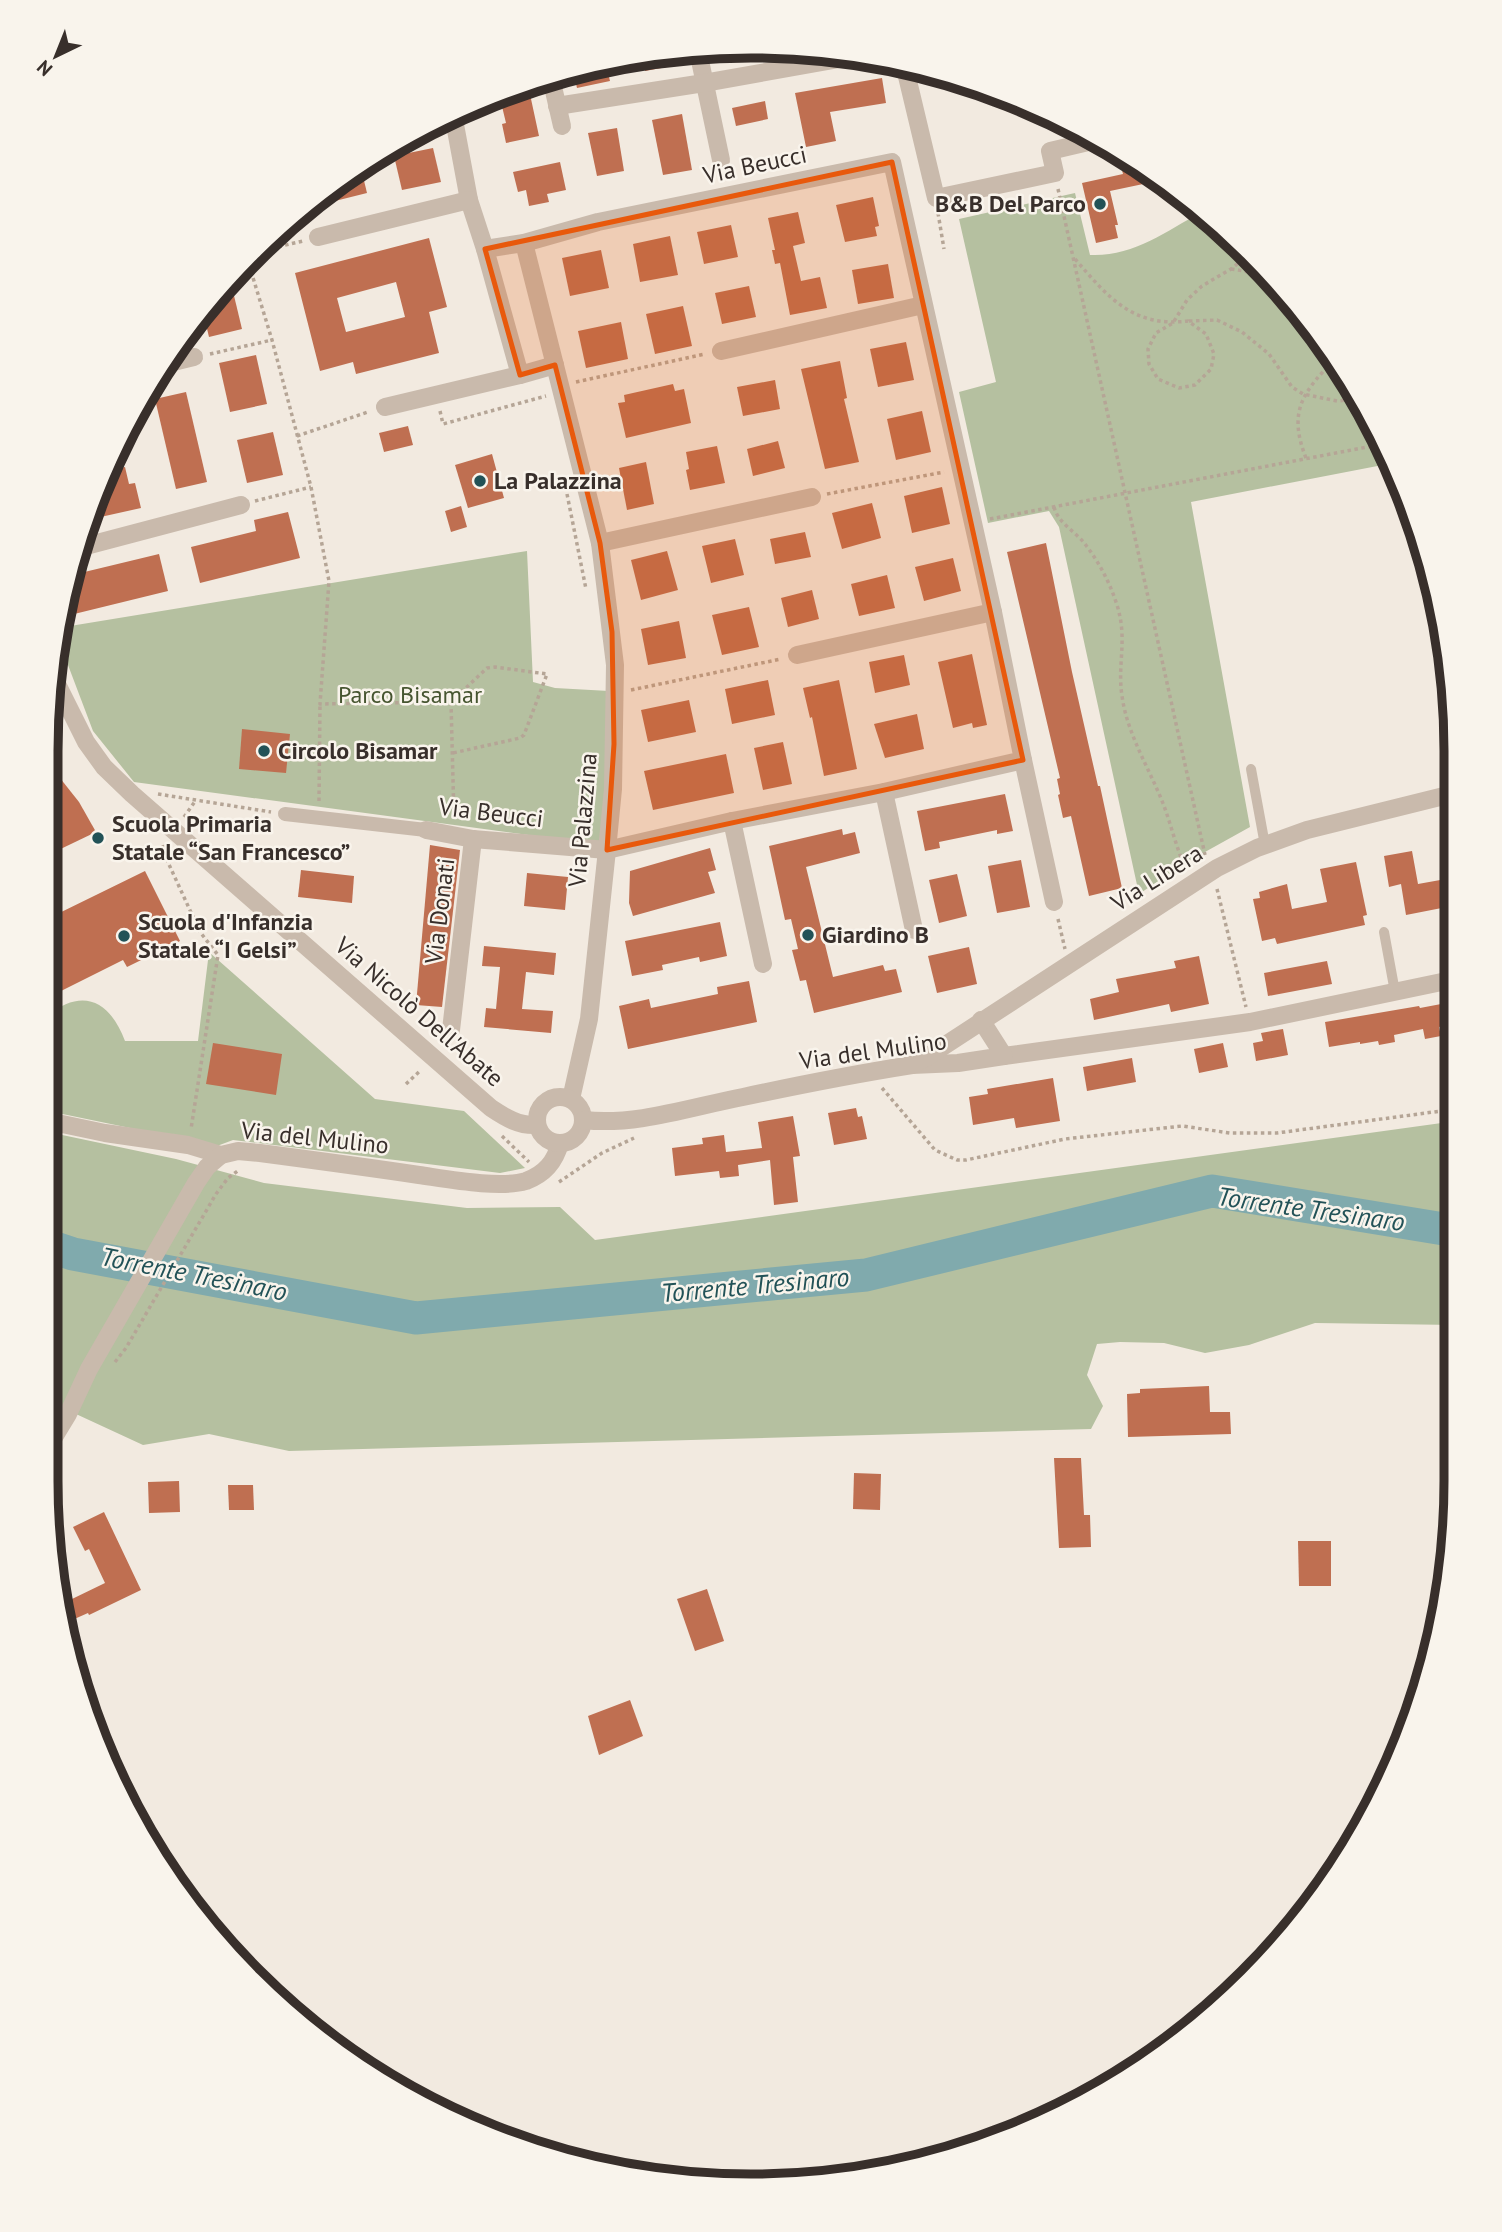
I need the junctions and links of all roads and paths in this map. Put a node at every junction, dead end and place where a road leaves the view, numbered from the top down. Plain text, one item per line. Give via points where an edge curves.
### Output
1 (700, 60) edge
2 (823, 62) edge
3 (907, 76) edge
4 (704, 83) junction
5 (553, 87) edge
6 (557, 106) junction
7 (455, 124) edge
8 (562, 126) dead end
9 (1084, 143) edge
10 (721, 160) dead end
11 (1055, 173) junction
12 (936, 198) junction
13 (469, 200) junction
14 (318, 237) joint
15 (524, 243) junction
16 (276, 247) edge
17 (485, 249) junction
18 (944, 249) dead end
19 (1073, 257) junction
20 (1241, 261) edge
21 (1231, 269) junction
22 (251, 272) edge
23 (1252, 272) edge
24 (923, 305) junction
25 (1188, 321) junction
26 (1173, 323) junction
27 (272, 340) junction
28 (720, 351) joint
29 (194, 357) joint
30 (179, 361) edge
31 (555, 365) junction
32 (1328, 367) edge
33 (520, 374) junction
34 (553, 391) junction
35 (437, 394) junction
36 (1303, 394) junction
37 (1348, 400) edge
38 (384, 407) joint
39 (298, 436) junction
40 (1374, 446) edge
41 (1306, 458) junction
42 (961, 468) junction
43 (311, 487) junction
44 (1125, 492) junction
45 (812, 497) joint
46 (241, 505) joint
47 (1054, 507) junction
48 (969, 508) junction
49 (575, 530) dead end
50 (600, 543) junction
51 (90, 545) edge
52 (588, 598) dead end
53 (993, 612) junction
54 (797, 655) joint
55 (61, 691) edge
56 (614, 694) junction
57 (451, 702) junction
58 (320, 705) junction
59 (453, 753) junction
60 (1023, 760) junction
61 (1251, 769) dead end
62 (884, 792) junction
63 (132, 794) junction
64 (1444, 796) edge
65 (196, 800) junction
66 (285, 814) joint
67 (318, 818) junction
68 (732, 821) junction
69 (174, 830) junction
70 (426, 830) joint
71 (454, 836) junction
72 (473, 839) junction
73 (1265, 845) junction
74 (607, 850) junction
75 (1206, 861) dead end
76 (1188, 873) dead end
77 (1216, 886) dead end
78 (1054, 902) joint
79 (914, 930) dead end
80 (1384, 932) dead end
81 (763, 964) dead end
82 (1069, 965) junction
83 (1444, 982) edge
84 (1395, 992) junction
85 (981, 1020) junction
86 (1250, 1022) junction
87 (451, 1030) dead end
88 (1004, 1056) junction
89 (912, 1065) junction
90 (877, 1084) dead end
91 (571, 1099) junction
92 (1444, 1111) edge
93 (584, 1120) junction
94 (58, 1123) edge
95 (537, 1125) junction
96 (560, 1143) junction
97 (188, 1145) junction
98 (221, 1155) junction
99 (216, 1194) dead end
100 (127, 1348) dead end
101 (58, 1390) edge
102 (62, 1391) dead end
103 (58, 1430) edge

1 - 4 street
2 - 4 street
3 - 12 street
4 - 6 street
4 - 10 street
5 - 6 street
6 - 8 street
7 - 13 street
9 - 11 street via 1050,151
11 - 12 street
11 - 19 path
12 - 18 path
13 - 14 street
13 - 17 street
14 - 16 path
15 - 17 street, Via Beucci
15 - 24 street, Via Beucci via 598,222 892,162
15 - 31 street, Via Palazzina
17 - 33 street
19 - 26 path via 1124,309
19 - 44 path
20 - 21 path
21 - 23 path
21 - 26 path via 1202,286
22 - 27 path
24 - 28 street
24 - 42 street, Via Beucci
25 - 26 path
25 - 26 path via 1206,334 1214,354 1211,369 1195,385 1179,388 1158,379 1149,364 1148,349 1156,333
25 - 36 path via 1217,320 1242,332 1269,354 1292,387
27 - 29 path
27 - 39 path
28 - 34 path
29 - 30 street
31 - 33 street
31 - 34 street, Via Palazzina
32 - 36 path
33 - 35 street
34 - 35 path via 443,424
34 - 50 street, Via Palazzina
35 - 38 street
36 - 37 path
36 - 41 path via 1298,423
38 - 39 path
39 - 43 path
40 - 41 path
41 - 44 path
42 - 45 path
42 - 48 street, Via Beucci
43 - 46 path
43 - 58 path via 329,581
44 - 47 path
44 - 75 path
45 - 50 street
46 - 51 street
47 - 48 path via 989,519 986,505
47 - 76 path via 1101,568 1117,604 1123,626 1120,672 1125,713
48 - 53 street, Via Beucci
49 - 52 path
50 - 56 street, Via Palazzina via 612,632
53 - 54 street
53 - 60 street, Via Beucci
54 - 56 path
55 - 63 street, Via Nicolò Dell'Abate via 86,742
56 - 74 street, Via Palazzina
57 - 58 path
57 - 59 path
57 - 59 path via 487,668 547,674 524,735
58 - 67 path
59 - 71 path
60 - 62 street, Via Beucci
60 - 78 street, Via Beucci
61 - 73 lane
62 - 68 street, Via Beucci
62 - 79 street
63 - 65 path
63 - 69 street, Via Nicolò Dell'Abate
64 - 73 street, Via Libera
65 - 66 path
65 - 69 path
66 - 67 street, Via Beucci
67 - 70 street, Via Beucci
68 - 74 street, Via Beucci
68 - 81 street
69 - 95 street, Via Nicolò Dell'Abate via 491,1108 507,1119
69 - 97 path via 163,850 200,932 218,955
70 - 71 street, Via Beucci
71 - 72 street, Via Beucci
72 - 74 street, Via Beucci
72 - 87 street, Via Donati
73 - 82 street, Via Libera via 1217,868
74 - 91 street, Via Palazzina via 589,1019
77 - 86 path
78 - 82 path
80 - 84 lane
82 - 85 street, Via Libera
83 - 84 street, Via del Mulino
84 - 86 street, Via del Mulino
85 - 88 street
85 - 89 street, Via Libera
86 - 88 street, Via del Mulino
88 - 89 street, Via del Mulino
89 - 93 street, Via del Mulino via 668,1113
90 - 92 path via 935,1150 957,1160 1065,1139 1182,1126 1266,1134
91 - 93 street via 579,1105
91 - 95 street via 556,1096 543,1103
93 - 96 street via 574,1139
94 - 97 street, Via del Mulino
95 - 96 street via 548,1140
96 - 98 street, Via del Mulino via 541,1174 504,1184 260,1153
97 - 98 street, Via del Mulino
98 - 103 street via 196,1183
99 - 100 path
101 - 102 path

